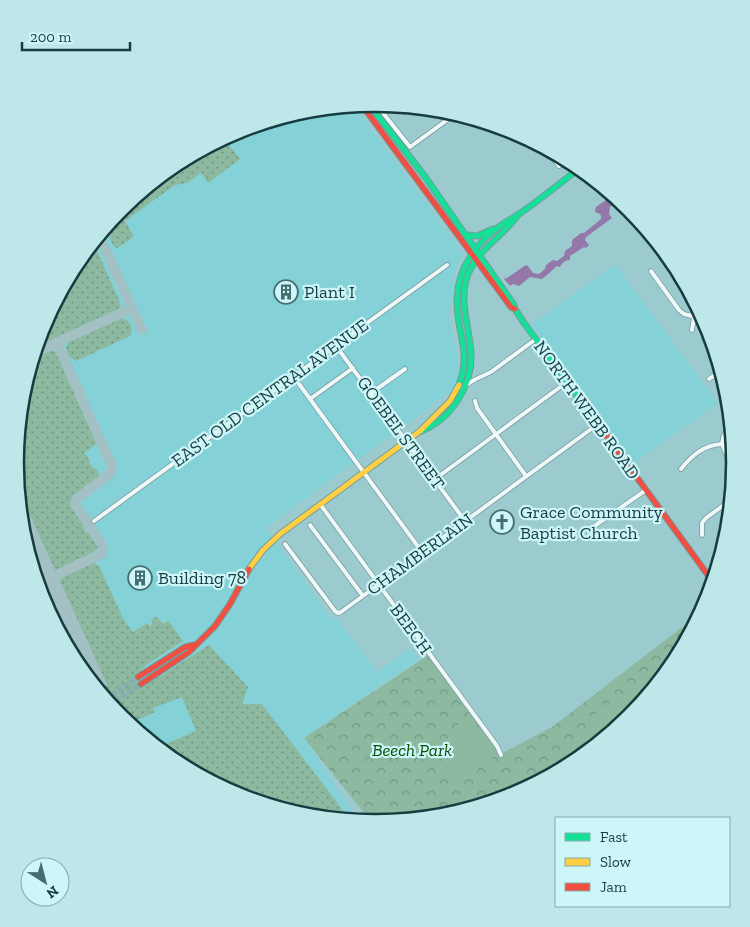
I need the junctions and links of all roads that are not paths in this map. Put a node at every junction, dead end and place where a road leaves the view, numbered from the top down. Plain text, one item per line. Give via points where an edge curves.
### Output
1 (367, 112) edge
2 (375, 112) edge
3 (383, 112) edge
4 (447, 120) edge
5 (388, 129) junction
6 (382, 133) junction
7 (573, 173) edge
8 (518, 215) junction
9 (498, 227) junction
10 (466, 234) junction
11 (476, 248) junction
12 (471, 254) junction
13 (480, 254) junction
14 (476, 260) junction
15 (447, 265) dead end
16 (651, 271) dead end
17 (515, 309) junction
18 (694, 317) joint
19 (692, 330) dead end
20 (536, 339) junction
21 (336, 346) junction
22 (353, 368) junction
23 (405, 369) dead end
24 (715, 375) edge
25 (709, 379) dead end
26 (567, 382) junction
27 (299, 384) dead end
28 (467, 384) junction
29 (371, 393) junction
30 (310, 399) junction
31 (476, 401) dead end
32 (598, 424) junction
33 (420, 431) junction
34 (495, 434) junction
35 (725, 436) edge
36 (407, 441) junction
37 (722, 444) junction
38 (726, 454) edge
39 (681, 469) dead end
40 (364, 472) junction
41 (526, 476) junction
42 (435, 479) junction
43 (646, 490) junction
44 (320, 504) junction
45 (723, 505) edge
46 (94, 521) dead end
47 (466, 521) junction
48 (310, 524) dead end
49 (593, 527) dead end
50 (702, 536) dead end
51 (285, 544) dead end
52 (422, 552) junction
53 (708, 575) edge
54 (379, 584) junction
55 (363, 596) junction
56 (195, 645) junction
57 (138, 678) tunnel mouth
58 (141, 684) tunnel mouth
59 (501, 755) dead end

1 - 6 main road, NORTH WEBB ROAD
2 - 5 main road, NORTH WEBB ROAD
3 - 4 street via 410,147
5 - 6 main road
5 - 10 main road, NORTH WEBB ROAD
6 - 12 main road, NORTH WEBB ROAD
7 - 8 main road
8 - 9 main road
8 - 13 main road via 512,225
9 - 10 main road via 474,238
9 - 11 main road
10 - 11 main road, NORTH WEBB ROAD
11 - 12 main road
11 - 13 main road, NORTH WEBB ROAD
12 - 14 main road, NORTH WEBB ROAD
12 - 33 main road via 464,264 456,297 466,354 461,379 445,407
13 - 14 main road
13 - 17 main road, NORTH WEBB ROAD
14 - 17 main road, NORTH WEBB ROAD
14 - 28 main road via 470,269 464,295 471,354
15 - 21 street, EAST OLD CENTRAL AVENUE
16 - 18 street via 679,310
17 - 20 main road, NORTH WEBB ROAD
18 - 19 street
20 - 26 main road, NORTH WEBB ROAD
20 - 28 street via 491,372
21 - 22 street, GOEBEL STREET
21 - 46 street, EAST OLD CENTRAL AVENUE
22 - 29 street, GOEBEL STREET
22 - 30 street
23 - 29 street
24 - 25 street
26 - 32 main road, NORTH WEBB ROAD
26 - 34 street
27 - 30 street
28 - 33 main road via 450,412 430,428
29 - 36 street, GOEBEL STREET
30 - 40 street
31 - 34 street via 477,408
32 - 41 street, CHAMBERLAIN
32 - 43 main road, NORTH WEBB ROAD
33 - 36 main road
34 - 41 street
34 - 42 street
35 - 37 street
36 - 40 main road
36 - 42 street, GOEBEL STREET
37 - 38 street
37 - 39 street via 705,448
40 - 44 main road
40 - 52 street
41 - 47 street, CHAMBERLAIN
42 - 47 street, GOEBEL STREET
43 - 49 street
43 - 53 main road, NORTH WEBB ROAD
44 - 54 street, BEECH
44 - 56 main road via 258,555 230,606 213,629
45 - 50 street via 702,523
47 - 52 street, CHAMBERLAIN
48 - 55 street
51 - 55 street, CHAMBERLAIN via 335,612 341,612
52 - 54 street, CHAMBERLAIN
54 - 55 street, CHAMBERLAIN
54 - 59 street, BEECH
56 - 57 main road via 185,647
56 - 58 main road

